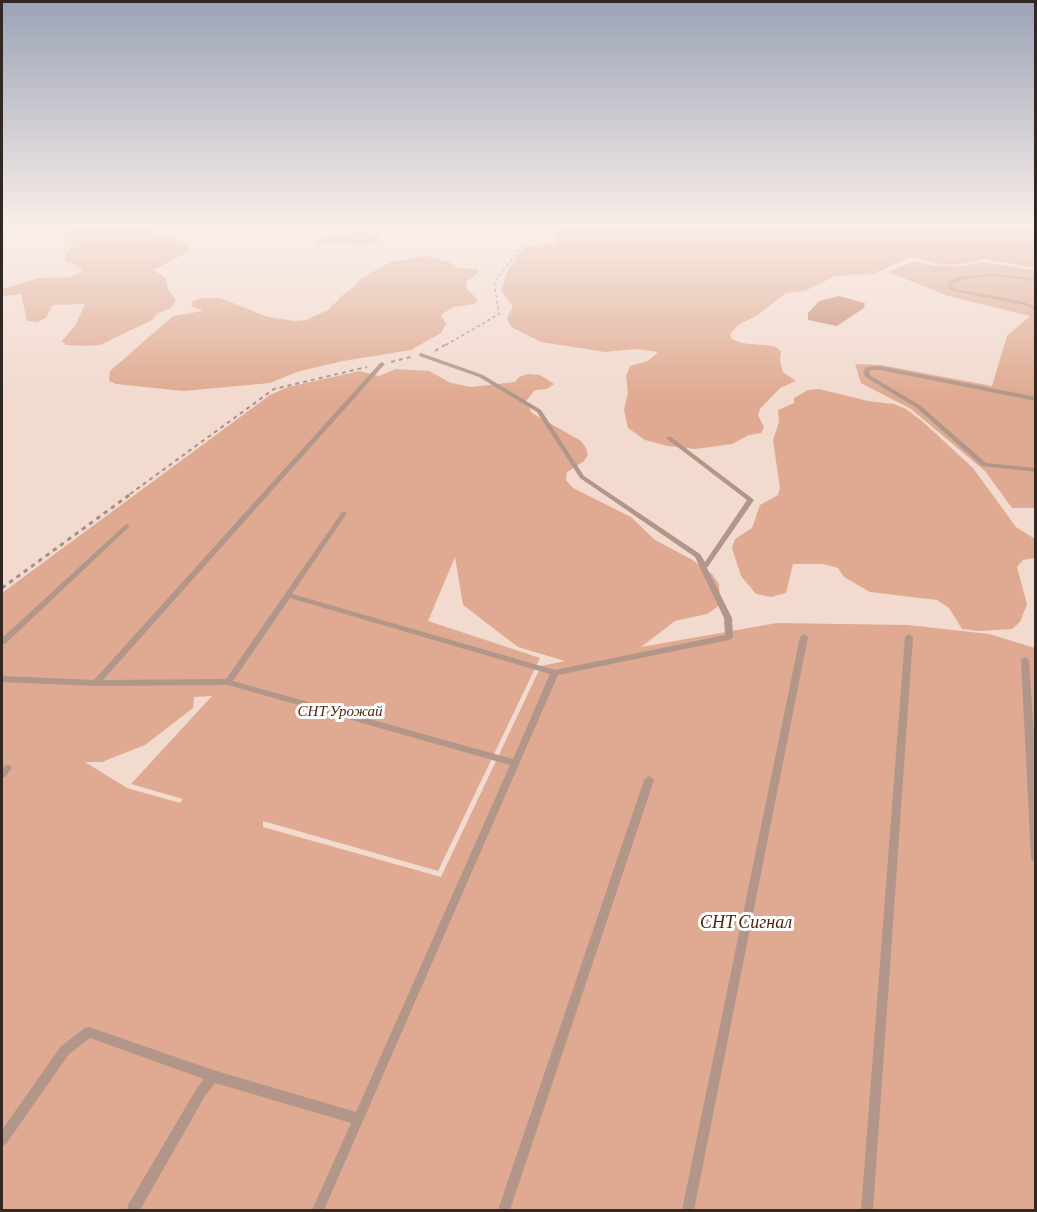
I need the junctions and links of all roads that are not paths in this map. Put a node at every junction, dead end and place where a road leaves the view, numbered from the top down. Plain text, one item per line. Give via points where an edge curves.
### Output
1 (953, 282) edge
2 (1035, 309) edge
3 (422, 355) road end
4 (382, 364) road end
5 (1035, 399) edge
6 (669, 438) dead end
7 (1035, 470) edge
8 (345, 513) dead end
9 (127, 526) dead end
10 (704, 568) junction
11 (288, 595) junction
12 (804, 637) dead end
13 (909, 637) dead end
14 (2, 642) edge
15 (1025, 660) dead end
16 (555, 673) junction
17 (2, 679) edge
18 (228, 682) junction
19 (96, 683) junction
20 (515, 763) junction
21 (649, 780) dead end
22 (1035, 858) edge
23 (213, 1076) junction
24 (359, 1119) junction
25 (2, 1140) edge
26 (133, 1210) edge
27 (318, 1210) edge
28 (504, 1210) edge
29 (688, 1210) edge
30 (867, 1210) edge

1 - 2 lane via 950,287 955,290
3 - 10 lane via 481,376 539,411 582,477 698,556
4 - 19 lane
5 - 7 lane via 880,368 868,368 866,373 919,407 984,465
6 - 10 lane via 751,500
8 - 11 lane
9 - 14 lane
10 - 16 lane via 728,618 729,637
11 - 16 lane
11 - 18 lane
12 - 29 lane
13 - 30 lane
15 - 22 lane
16 - 20 lane
17 - 19 lane
18 - 19 lane
18 - 20 lane
20 - 24 lane
21 - 28 lane
23 - 24 lane
23 - 25 lane via 89,1032 65,1050
23 - 26 lane
24 - 27 lane

